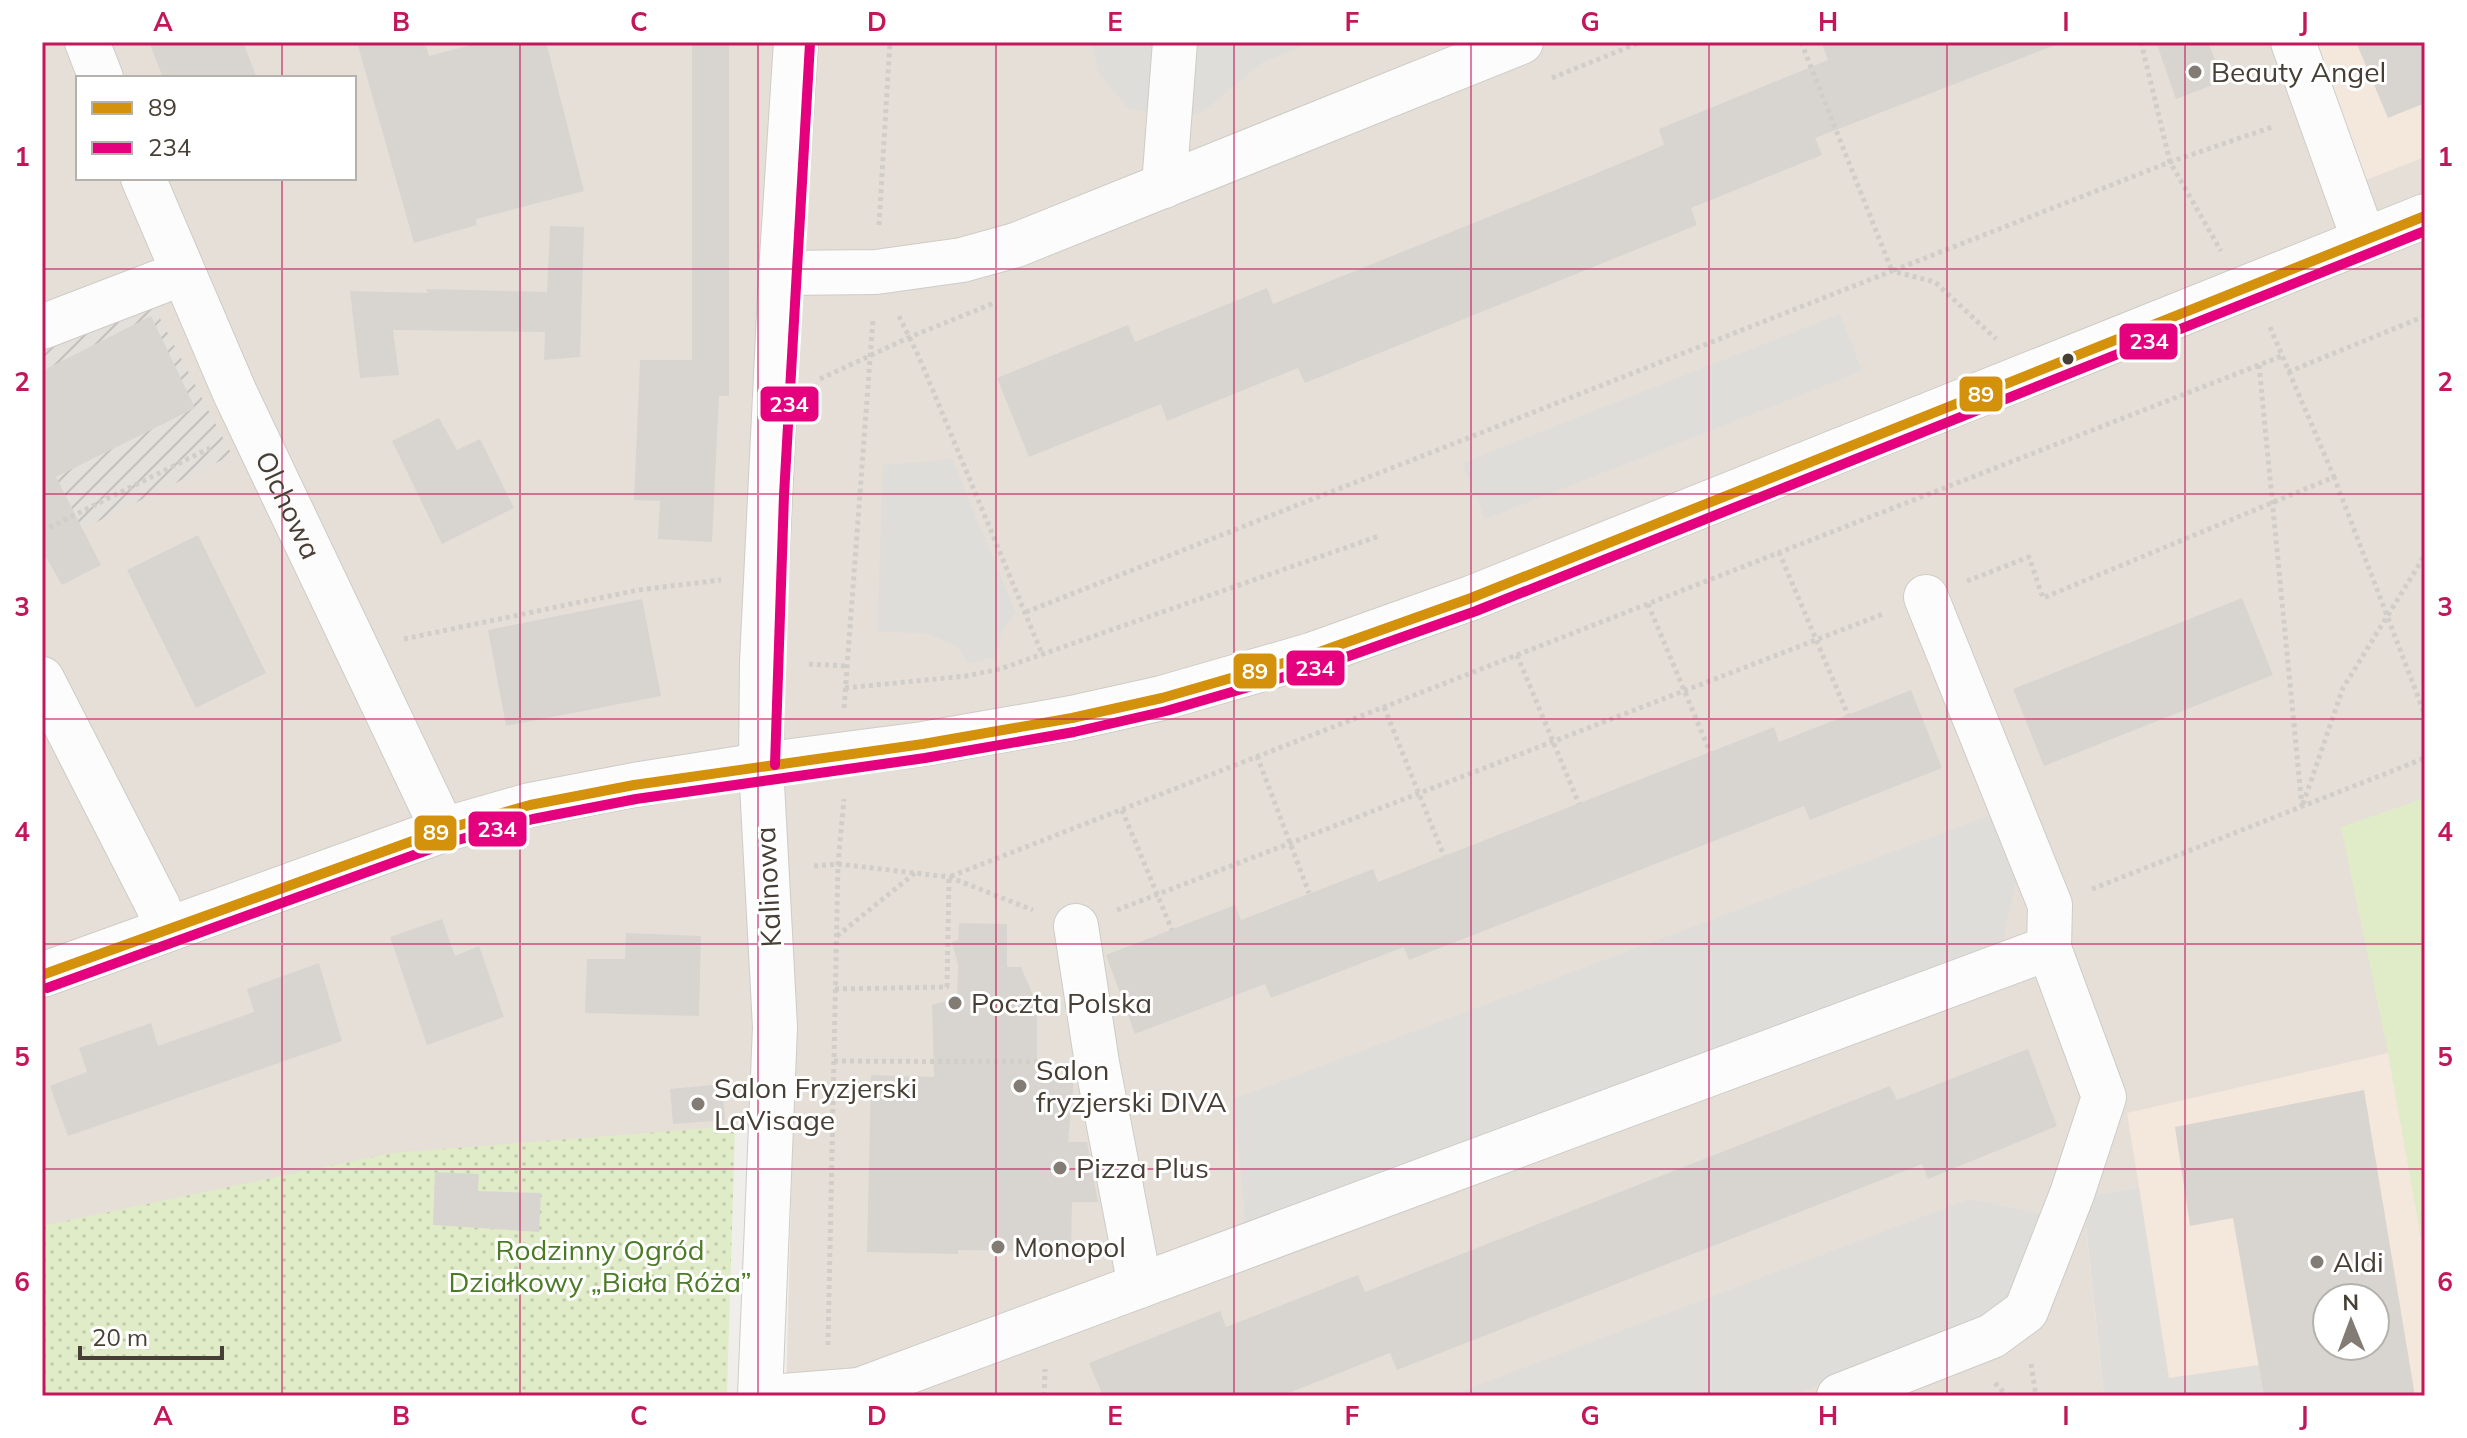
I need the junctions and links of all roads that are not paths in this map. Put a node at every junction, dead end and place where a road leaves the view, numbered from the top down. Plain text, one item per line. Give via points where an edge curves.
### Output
1 (87, 42) edge
2 (796, 42) edge
3 (1175, 42) edge
4 (2293, 42) edge
5 (1502, 46) edge
6 (100, 76) edge
7 (144, 180) edge
8 (1164, 186) junction
9 (2425, 216) edge
10 (2364, 240) junction
11 (183, 273) junction
12 (781, 273) junction
13 (42, 327) edge
14 (1926, 597) road end
15 (42, 679) edge
16 (761, 765) junction
17 (443, 830) junction
18 (1076, 926) road end
19 (166, 930) junction
20 (2049, 948) junction
21 (42, 975) edge
22 (1140, 1286) junction
23 (849, 1393) edge
24 (760, 1396) edge
25 (783, 1396) edge
26 (1839, 1396) edge

1 - 6 street
2 - 12 street, Kalinowa
3 - 8 street
4 - 10 street
5 - 8 street
7 - 11 street, Olchowa
8 - 12 street via 1016,245 962,260 876,272
9 - 10 street
10 - 16 street via 1471,598 1311,655 1072,718
11 - 13 street
11 - 17 street, Olchowa
12 - 16 street, Kalinowa
14 - 20 street via 2050,905
15 - 19 street
16 - 17 street via 530,805
16 - 24 street, Kalinowa via 775,1027
17 - 19 street
18 - 22 street
19 - 21 street
20 - 22 street
20 - 26 street via 2104,1097 2026,1311 1992,1336
22 - 23 street
23 - 25 street

